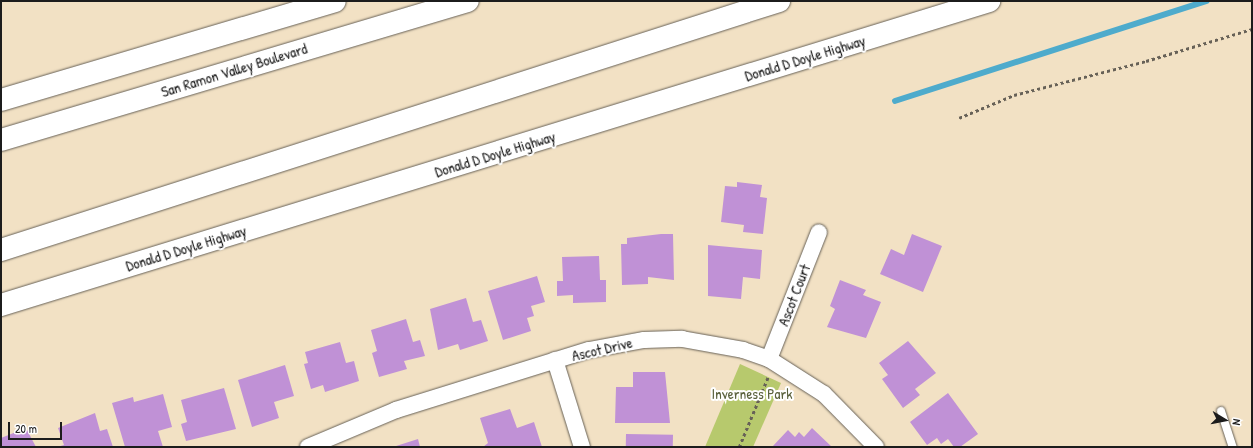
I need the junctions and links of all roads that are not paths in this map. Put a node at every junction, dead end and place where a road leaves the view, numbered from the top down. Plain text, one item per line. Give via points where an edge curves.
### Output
1 (335, 1) edge
2 (468, 1) edge
3 (779, 1) edge
4 (989, 1) edge
5 (1, 100) edge
6 (1, 140) edge
7 (819, 232) dead end
8 (1, 250) edge
9 (1, 305) edge
10 (555, 360) junction
11 (772, 361) junction
12 (1221, 411) dead end
13 (315, 446) edge
14 (582, 447) edge
15 (876, 447) edge
16 (1233, 447) edge

1 - 5 main road
2 - 6 main road, San Ramon Valley Boulevard
3 - 8 main road
4 - 9 main road, Donald D Doyle Highway
7 - 11 street, Ascot Court
10 - 11 street, Ascot Drive via 617,343 682,339 743,350
10 - 13 street, Ascot Drive via 396,410
10 - 14 street
11 - 15 street, Ascot Drive via 824,394
12 - 16 lane

